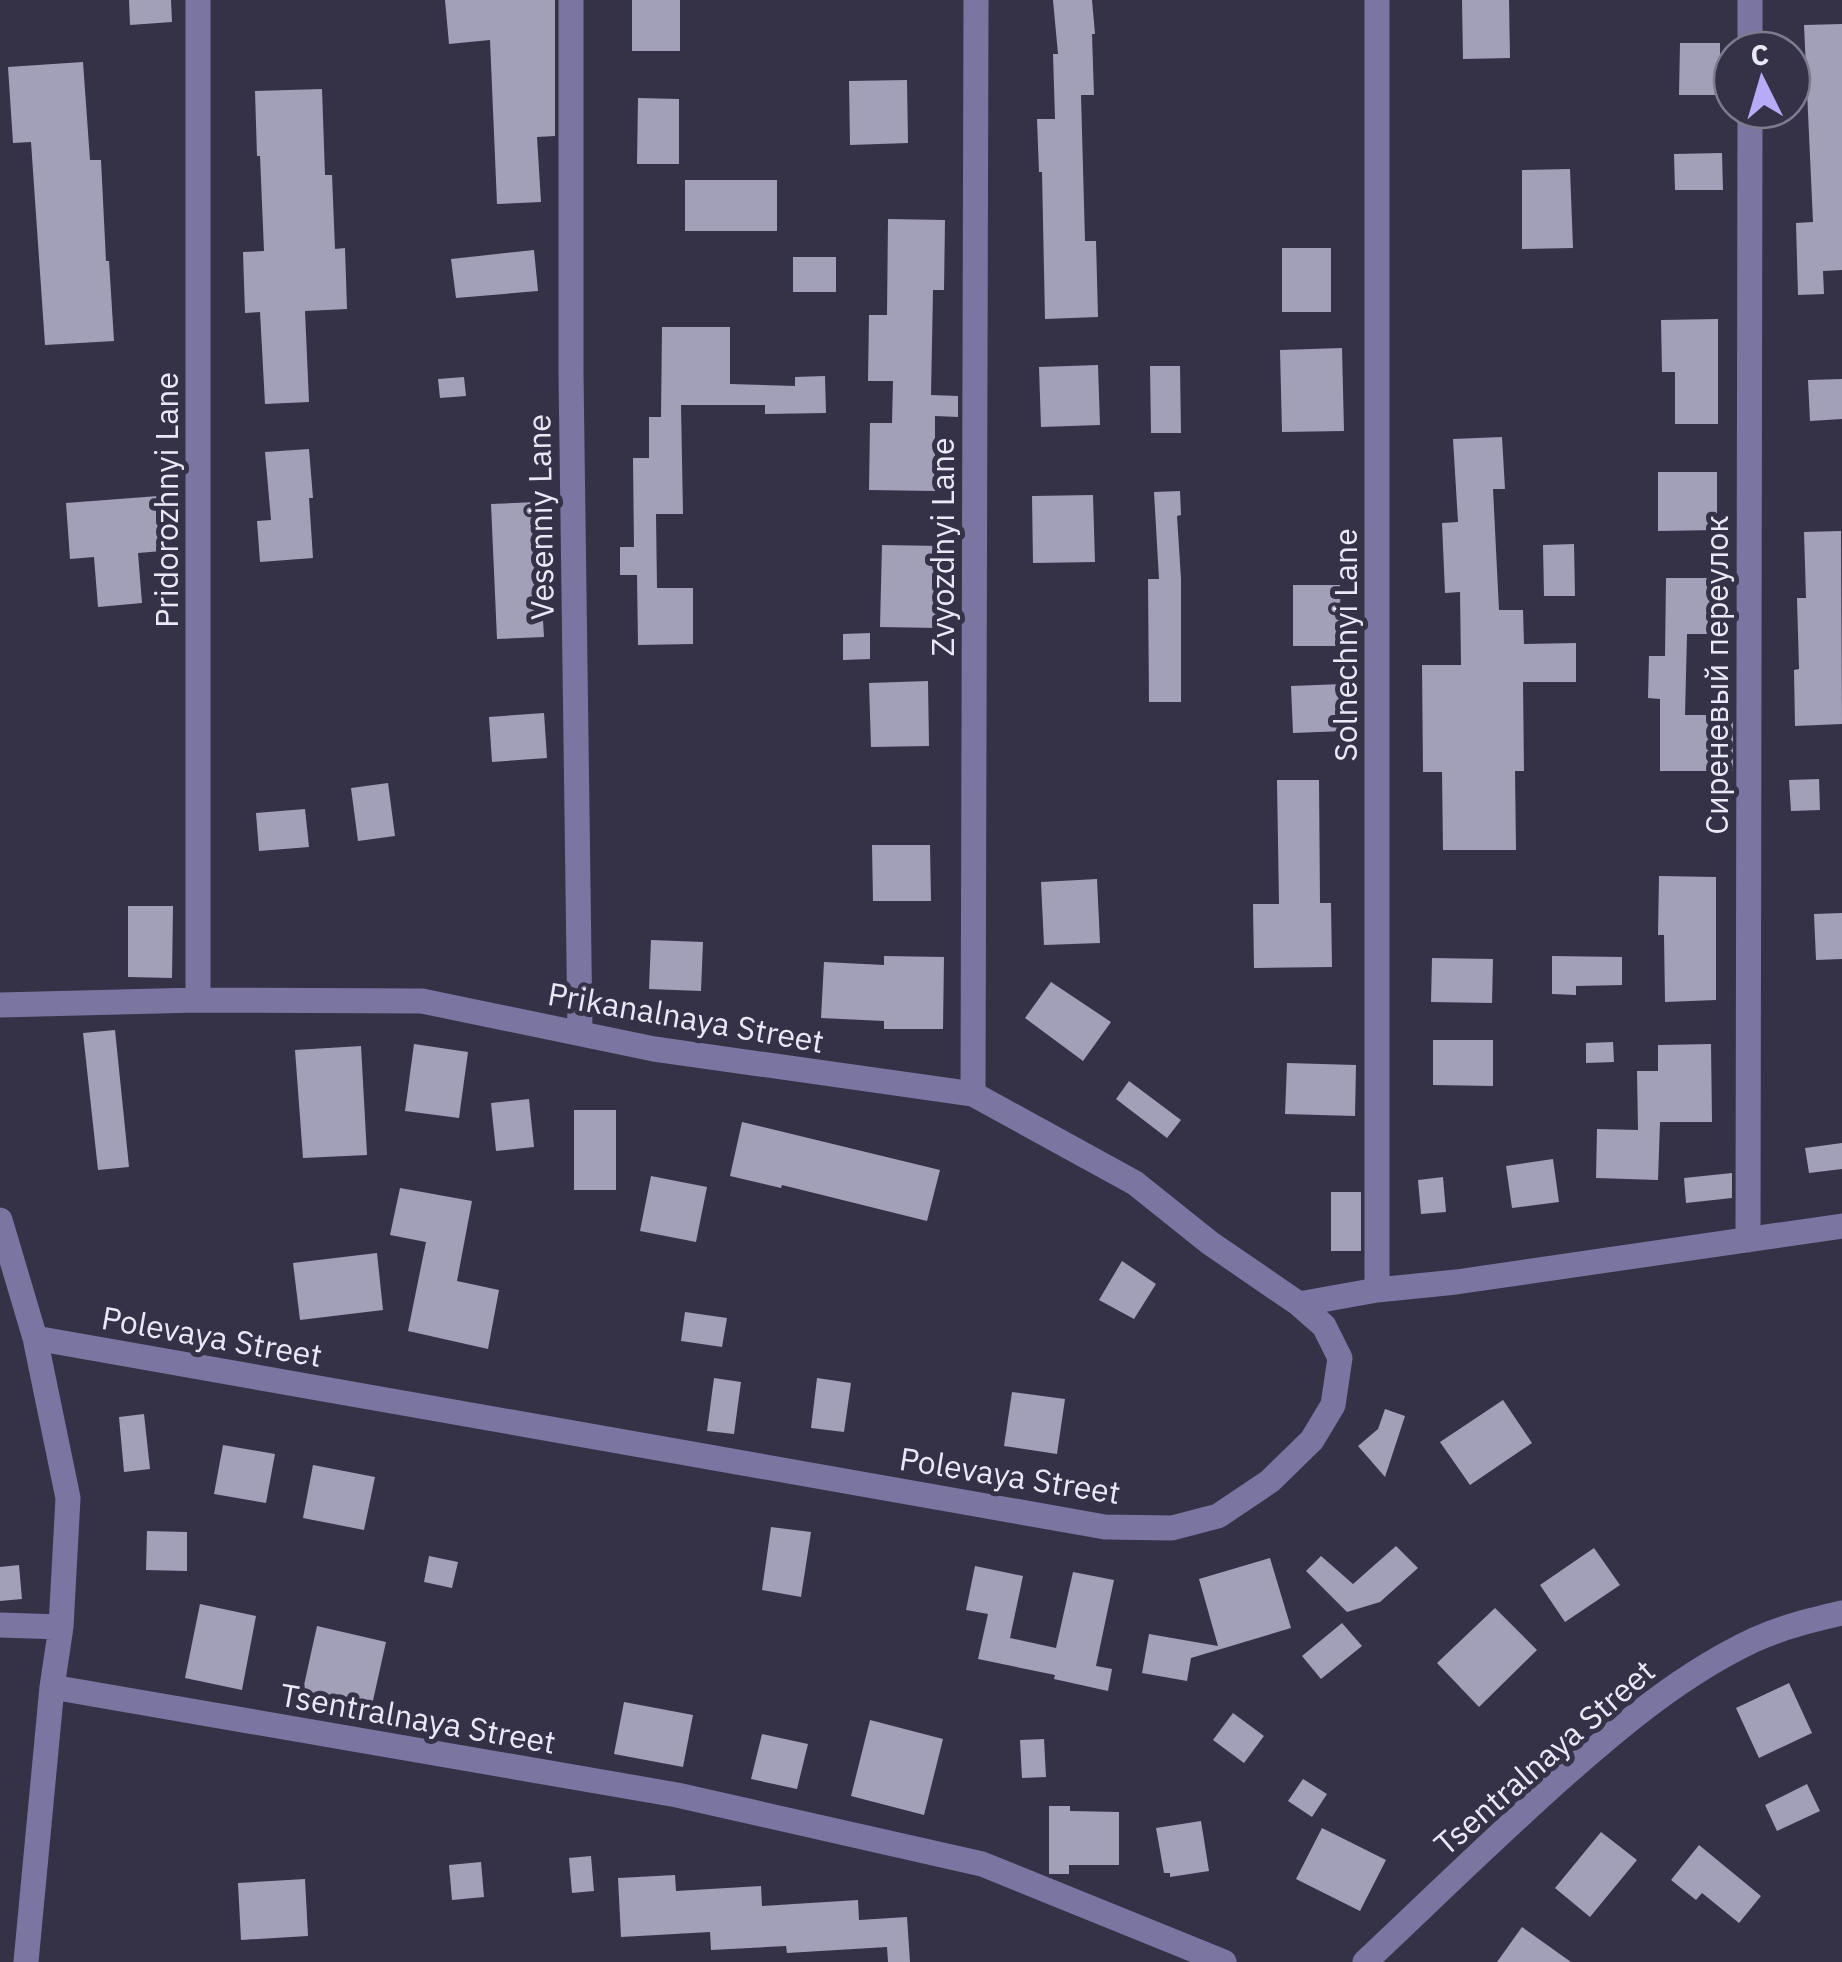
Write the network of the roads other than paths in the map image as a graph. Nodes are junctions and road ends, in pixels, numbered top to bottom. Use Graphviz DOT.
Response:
graph roads {
  1 [pos="198,0"];
  2 [pos="572,0"];
  3 [pos="976,0"];
  4 [pos="1377,0"];
  5 [pos="1750,0"];
  6 [pos="1750,30"];
  7 [pos="1750,130"];
  8 [pos="198,1000"];
  9 [pos="0,1005"];
  10 [pos="580,1034"];
  11 [pos="973,1094"];
  12 [pos="0,1220"];
  13 [pos="1842,1226"];
  14 [pos="1748,1240"];
  15 [pos="1377,1290"];
  16 [pos="1299,1304"];
  17 [pos="36,1338"];
  18 [pos="1842,1612"];
  19 [pos="0,1625"];
  20 [pos="61,1627"];
  21 [pos="52,1686"];
  22 [pos="26,1962"];
  23 [pos="1224,1962"];
  24 [pos="1365,1962"];
  1 -- 8 [label="street, Pridorozhnyi Lane"];
  2 -- 10 [label="street, Vesenniy Lane"];
  3 -- 11 [label="street, Zvyozdnyi Lane"];
  4 -- 15 [label="street, Solnechnyi Lane"];
  5 -- 6 [label="street"];
  7 -- 14 [label="street, Сиреневый переулок"];
  8 -- 9 [label="street, Prikanalnaya Street"];
  8 -- 10 [label="street, Prikanalnaya Street"];
  10 -- 11 [label="street, Prikanalnaya Street"];
  11 -- 16 [label="street, Prikanalnaya Street"];
  12 -- 17 [label="street"];
  13 -- 14 [label="street"];
  14 -- 15 [label="street"];
  15 -- 16 [label="street"];
  16 -- 17 [label="street, Polevaya Street"];
  17 -- 20 [label="street"];
  18 -- 24 [label="street, Tsentralnaya Street"];
  19 -- 20 [label="street"];
  20 -- 21 [label="street"];
  21 -- 22 [label="street"];
  21 -- 23 [label="street, Tsentralnaya Street"];
}
